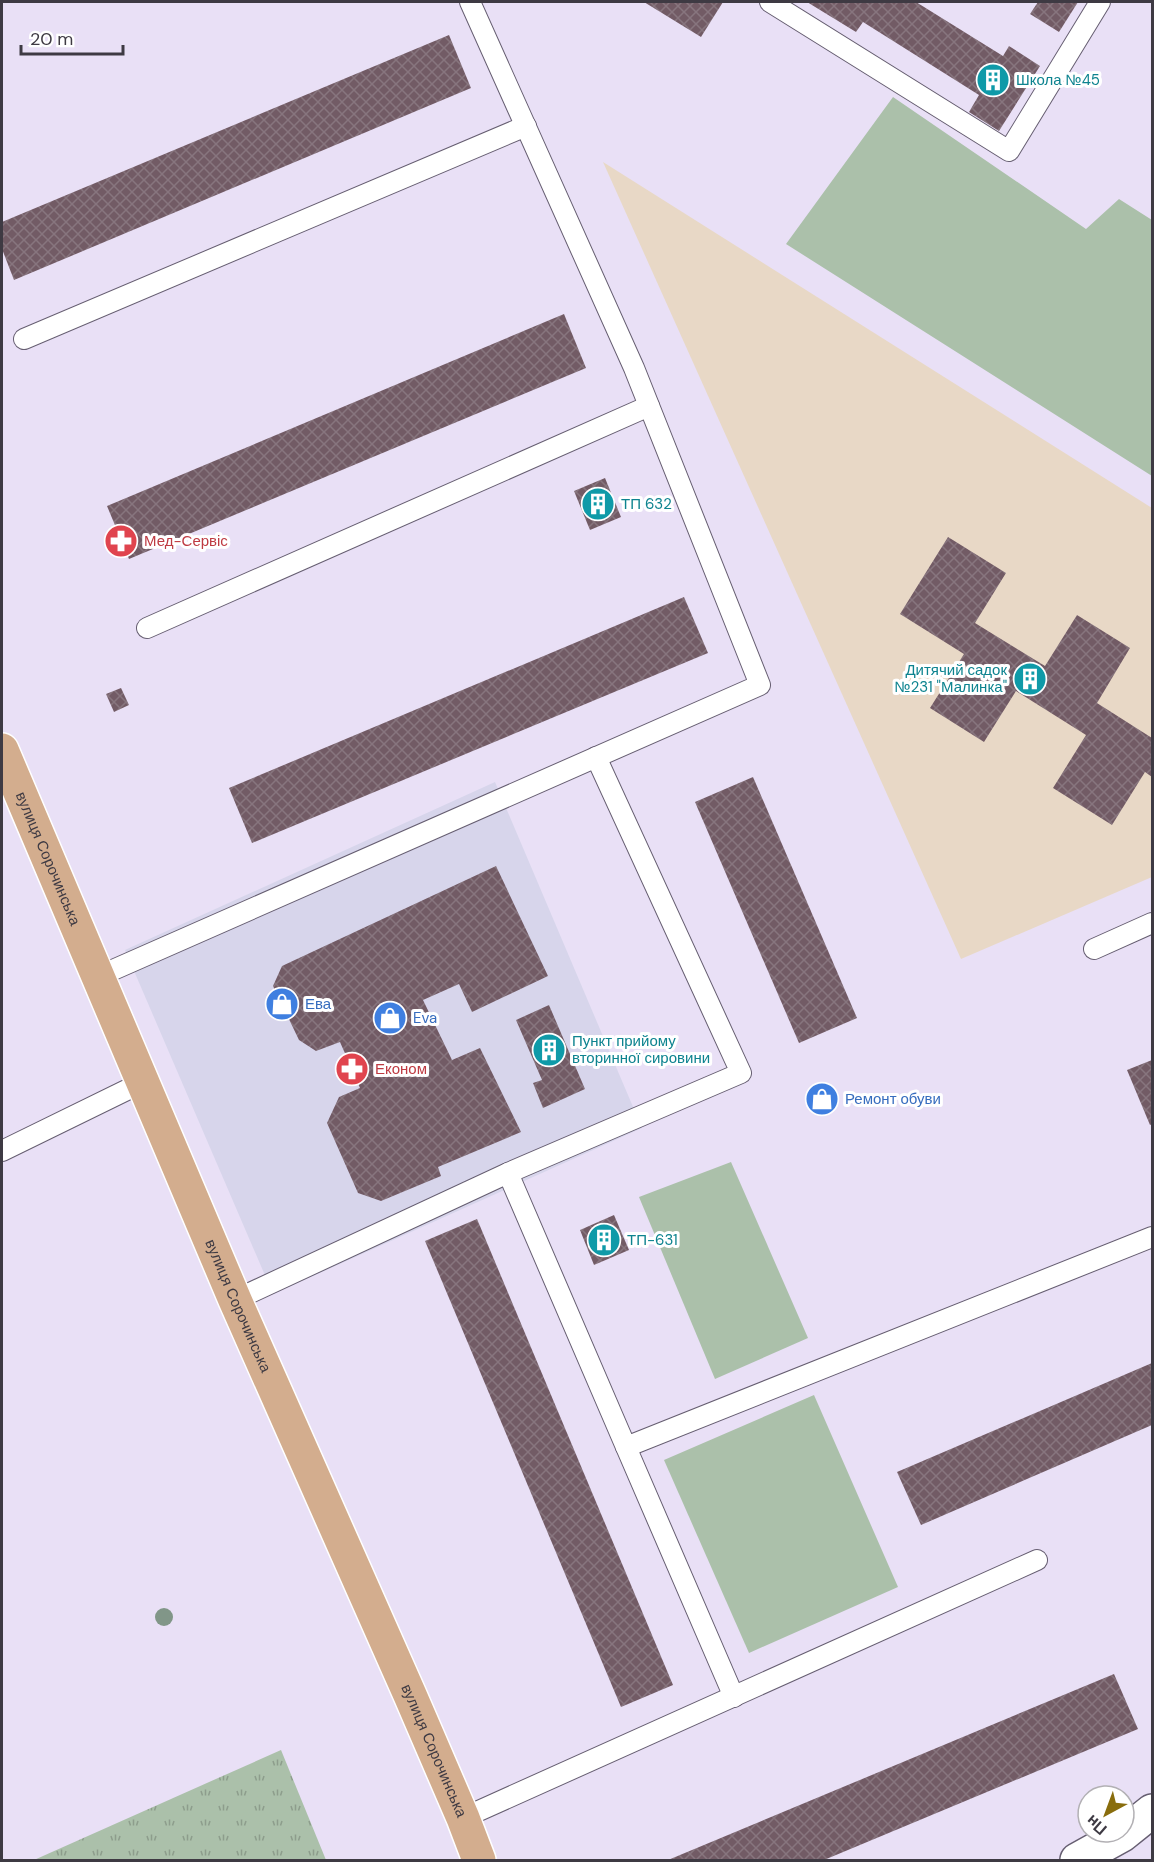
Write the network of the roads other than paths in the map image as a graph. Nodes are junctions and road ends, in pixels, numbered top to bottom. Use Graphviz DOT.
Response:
graph roads {
  1 [pos="470,2"];
  2 [pos="770,2"];
  3 [pos="1100,2"];
  4 [pos="526,126"];
  5 [pos="24,339"];
  6 [pos="649,406"];
  7 [pos="147,628"];
  8 [pos="2,750"];
  9 [pos="596,758"];
  10 [pos="1152,923"];
  11 [pos="1094,949"];
  12 [pos="97,977"];
  13 [pos="143,1082"];
  14 [pos="2,1151"];
  15 [pos="508,1173"];
  16 [pos="1152,1237"];
  17 [pos="235,1300"];
  18 [pos="626,1447"];
  19 [pos="1037,1560"];
  20 [pos="735,1696"];
  21 [pos="1152,1811"];
  22 [pos="463,1818"];
  23 [pos="479,1860"];
  24 [pos="1077,1860"];
  1 -- 4 [label="lane"];
  2 -- 3 [label="lane"];
  4 -- 5 [label="lane"];
  4 -- 6 [label="lane"];
  6 -- 7 [label="lane"];
  6 -- 9 [label="lane"];
  8 -- 12 [label="main road, вулиця Сорочинська"];
  9 -- 12 [label="lane"];
  9 -- 15 [label="lane"];
  10 -- 11 [label="lane"];
  12 -- 13 [label="main road, вулиця Сорочинська"];
  13 -- 14 [label="lane"];
  13 -- 17 [label="main road, вулиця Сорочинська"];
  15 -- 17 [label="lane"];
  15 -- 18 [label="lane"];
  16 -- 18 [label="lane"];
  17 -- 22 [label="main road, вулиця Сорочинська"];
  18 -- 20 [label="lane"];
  19 -- 20 [label="lane"];
  20 -- 22 [label="lane"];
  21 -- 24 [label="street"];
  22 -- 23 [label="main road, вулиця Сорочинська"];
}
